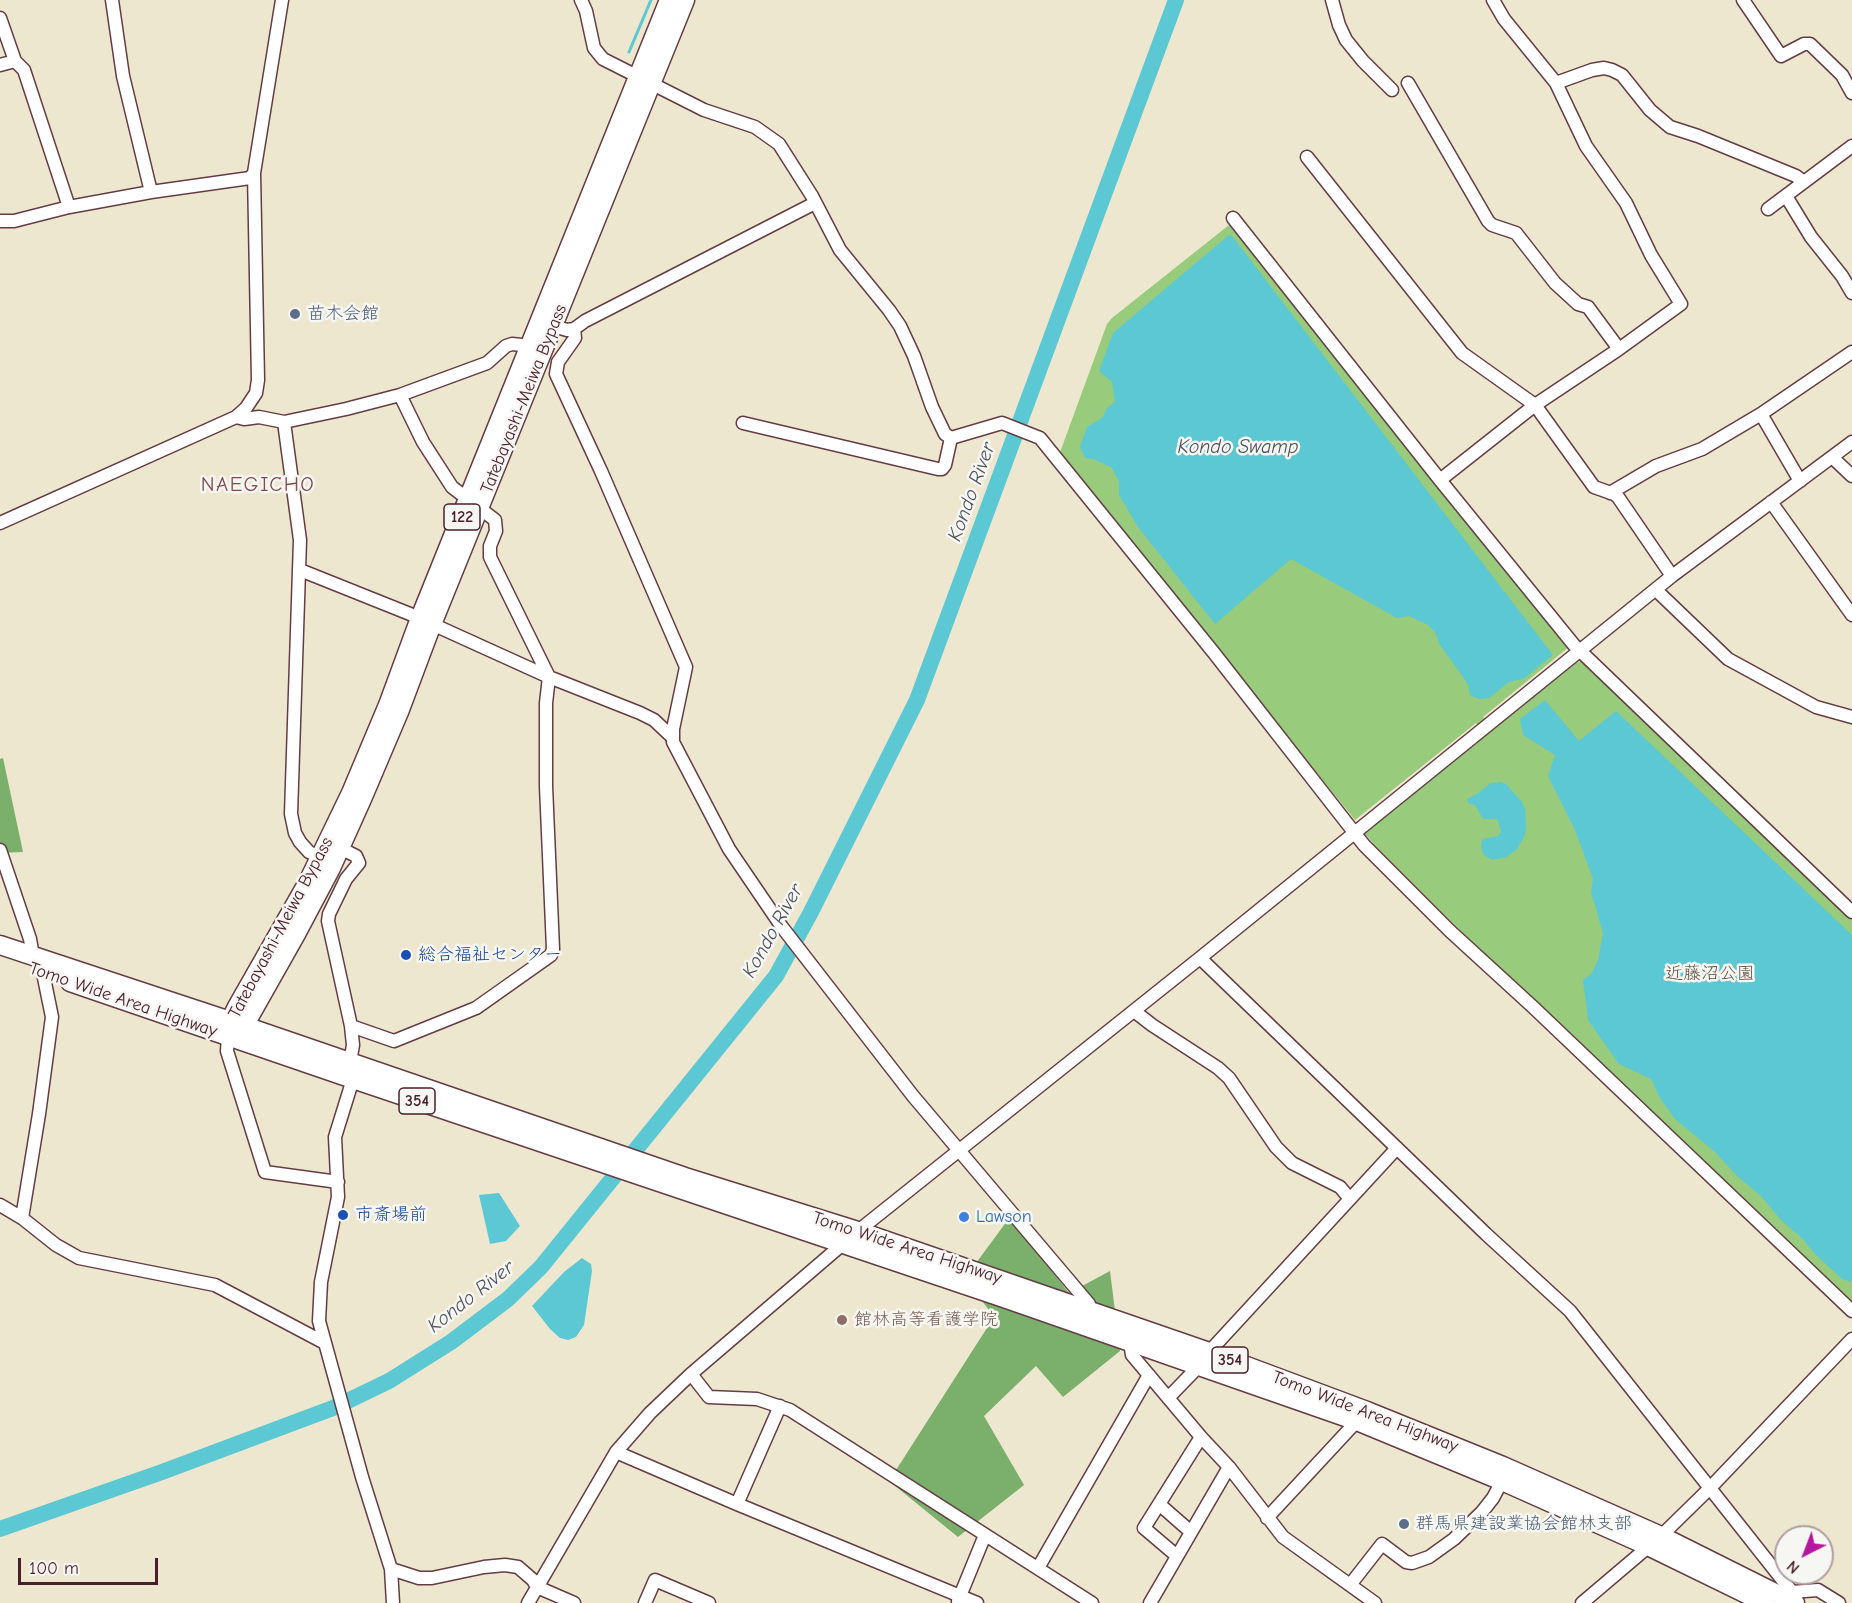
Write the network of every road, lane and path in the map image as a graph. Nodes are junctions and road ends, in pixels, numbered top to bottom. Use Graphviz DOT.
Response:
graph roads {
  1 [pos="112,0"];
  2 [pos="282,0"];
  3 [pos="581,0"];
  4 [pos="669,0"];
  5 [pos="685,0"];
  6 [pos="1332,0"];
  7 [pos="1493,0"];
  8 [pos="1743,0"];
  9 [pos="0,18"];
  10 [pos="15,61"];
  11 [pos="0,65"];
  12 [pos="645,80"];
  13 [pos="1408,83"];
  14 [pos="1556,83"];
  15 [pos="1392,90"];
  16 [pos="1852,93"];
  17 [pos="1852,146"];
  18 [pos="1307,157"];
  19 [pos="254,173"];
  20 [pos="1804,182"];
  21 [pos="151,192"];
  22 [pos="1786,196"];
  23 [pos="815,202"];
  24 [pos="69,207"];
  25 [pos="1768,209"];
  26 [pos="1233,218"];
  27 [pos="0,221"];
  28 [pos="1852,293"];
  29 [pos="553,326"];
  30 [pos="573,329"];
  31 [pos="531,346"];
  32 [pos="1619,349"];
  33 [pos="1852,352"];
  34 [pos="256,393"];
  35 [pos="400,395"];
  36 [pos="1535,405"];
  37 [pos="1761,414"];
  38 [pos="236,417"];
  39 [pos="259,417"];
  40 [pos="284,422"];
  41 [pos="743,423"];
  42 [pos="951,438"];
  43 [pos="1852,442"];
  44 [pos="1832,457"];
  45 [pos="1852,476"];
  46 [pos="1440,480"];
  47 [pos="1800,481"];
  48 [pos="1610,493"];
  49 [pos="1771,502"];
  50 [pos="475,504"];
  51 [pos="0,523"];
  52 [pos="300,570"];
  53 [pos="1672,576"];
  54 [pos="1656,590"];
  55 [pos="1852,614"];
  56 [pos="426,621"];
  57 [pos="1580,651"];
  58 [pos="549,677"];
  59 [pos="1852,717"];
  60 [pos="672,737"];
  61 [pos="1356,833"];
  62 [pos="340,848"];
  63 [pos="1,857"];
  64 [pos="321,858"];
  65 [pos="1852,912"];
  66 [pos="0,945"];
  67 [pos="33,956"];
  68 [pos="0,958"];
  69 [pos="1200,958"];
  70 [pos="43,973"];
  71 [pos="1134,1011"];
  72 [pos="351,1026"];
  73 [pos="234,1028"];
  74 [pos="351,1071"];
  75 [pos="1397,1148"];
  76 [pos="959,1149"];
  77 [pos="642,1169"];
  78 [pos="338,1182"];
  79 [pos="1350,1199"];
  80 [pos="0,1205"];
  81 [pos="22,1218"];
  82 [pos="858,1231"];
  83 [pos="843,1244"];
  84 [pos="1852,1311"];
  85 [pos="1090,1312"];
  86 [pos="1852,1339"];
  87 [pos="323,1342"];
  88 [pos="1130,1342"];
  89 [pos="1204,1359"];
  90 [pos="691,1374"];
  91 [pos="1149,1375"];
  92 [pos="1168,1398"];
  93 [pos="780,1406"];
  94 [pos="1357,1421"];
  95 [pos="1201,1437"];
  96 [pos="616,1452"];
  97 [pos="1229,1467"];
  98 [pos="1502,1481"];
  99 [pos="1710,1488"];
  100 [pos="737,1504"];
  101 [pos="1159,1504"];
  102 [pos="1268,1518"];
  103 [pos="1191,1532"];
  104 [pos="985,1535"];
  105 [pos="1654,1541"];
  106 [pos="1178,1556"];
  107 [pos="1038,1568"];
  108 [pos="391,1569"];
  109 [pos="1350,1585"];
  110 [pos="537,1587"];
  111 [pos="959,1599"];
  112 [pos="393,1603"];
  113 [pos="528,1603"];
  114 [pos="574,1603"];
  115 [pos="645,1603"];
  116 [pos="709,1603"];
  117 [pos="977,1603"];
  118 [pos="1092,1603"];
  119 [pos="1150,1603"];
  120 [pos="1375,1603"];
  121 [pos="1582,1603"];
  122 [pos="1764,1603"];
  123 [pos="1795,1603"];
  124 [pos="1839,1603"];
  1 -- 21 [label="street"];
  2 -- 19 [label="street"];
  3 -- 12 [label="street"];
  4 -- 12 [label="highway, Tatebayashi-Meiwa Bypass / 122"];
  5 -- 12 [label="highway, Tatebayashi-Meiwa Bypass / 122"];
  6 -- 15 [label="street"];
  7 -- 14 [label="street"];
  8 -- 16 [label="street"];
  9 -- 10 [label="street"];
  10 -- 11 [label="street"];
  10 -- 24 [label="street"];
  12 -- 23 [label="street"];
  12 -- 29 [label="highway, Tatebayashi-Meiwa Bypass / 122"];
  12 -- 31 [label="highway, Tatebayashi-Meiwa Bypass / 122"];
  13 -- 32 [label="street"];
  14 -- 20 [label="street"];
  14 -- 32 [label="street"];
  17 -- 20 [label="street"];
  18 -- 36 [label="street"];
  19 -- 21 [label="street"];
  19 -- 34 [label="street"];
  20 -- 22 [label="street"];
  21 -- 24 [label="street"];
  22 -- 25 [label="street"];
  22 -- 28 [label="street"];
  23 -- 30 [label="street"];
  23 -- 42 [label="street"];
  24 -- 27 [label="street"];
  26 -- 46 [label="street"];
  29 -- 30 [label="street"];
  29 -- 50 [label="highway, Tatebayashi-Meiwa Bypass / 122"];
  30 -- 60 [label="street"];
  31 -- 35 [label="street"];
  31 -- 50 [label="highway, Tatebayashi-Meiwa Bypass / 122"];
  32 -- 36 [label="street"];
  33 -- 37 [label="street"];
  34 -- 38 [label="street"];
  34 -- 39 [label="street"];
  35 -- 40 [label="street"];
  35 -- 50 [label="street"];
  36 -- 46 [label="street"];
  36 -- 48 [label="street"];
  37 -- 47 [label="street"];
  37 -- 48 [label="street"];
  38 -- 39 [label="street"];
  38 -- 51 [label="street"];
  39 -- 40 [label="street"];
  40 -- 52 [label="street"];
  41 -- 42 [label="street"];
  42 -- 61 [label="street"];
  43 -- 44 [label="street"];
  44 -- 45 [label="street"];
  44 -- 47 [label="street"];
  46 -- 57 [label="street"];
  47 -- 49 [label="street"];
  48 -- 53 [label="street"];
  49 -- 53 [label="street"];
  49 -- 55 [label="street"];
  50 -- 56 [label="highway, Tatebayashi-Meiwa Bypass / 122"];
  50 -- 58 [label="street"];
  52 -- 56 [label="street"];
  52 -- 64 [label="street"];
  53 -- 54 [label="street"];
  54 -- 57 [label="street"];
  54 -- 59 [label="street"];
  56 -- 58 [label="street"];
  56 -- 62 [label="highway, Tatebayashi-Meiwa Bypass / 122"];
  56 -- 64 [label="highway, Tatebayashi-Meiwa Bypass / 122"];
  57 -- 61 [label="street"];
  57 -- 65 [label="street"];
  58 -- 60 [label="street"];
  58 -- 72 [label="street"];
  60 -- 76 [label="street"];
  61 -- 69 [label="street"];
  61 -- 84 [label="street"];
  62 -- 72 [label="street"];
  62 -- 73 [label="highway, Tatebayashi-Meiwa Bypass / 122"];
  63 -- 67 [label="street"];
  64 -- 73 [label="highway, Tatebayashi-Meiwa Bypass / 122"];
  66 -- 67 [label="highway, Tomo Wide Area Highway / 354"];
  67 -- 73 [label="highway, Tomo Wide Area Highway / 354"];
  68 -- 70 [label="highway, Tomo Wide Area Highway / 354"];
  69 -- 71 [label="street"];
  69 -- 75 [label="street"];
  70 -- 73 [label="highway, Tomo Wide Area Highway / 354"];
  70 -- 81 [label="street"];
  71 -- 76 [label="street"];
  71 -- 79 [label="street"];
  72 -- 74 [label="street"];
  73 -- 74 [label="highway, Tomo Wide Area Highway / 354"];
  73 -- 78 [label="street"];
  74 -- 77 [label="highway, Tomo Wide Area Highway / 354"];
  74 -- 78 [label="street"];
  75 -- 79 [label="street"];
  75 -- 99 [label="street"];
  76 -- 82 [label="street"];
  76 -- 85 [label="street"];
  77 -- 82 [label="highway, Tomo Wide Area Highway / 354"];
  77 -- 83 [label="highway, Tomo Wide Area Highway / 354"];
  78 -- 87 [label="street"];
  79 -- 89 [label="street"];
  80 -- 81 [label="street"];
  81 -- 87 [label="street"];
  82 -- 83 [label="street"];
  82 -- 85 [label="highway, Tomo Wide Area Highway / 354"];
  83 -- 88 [label="highway, Tomo Wide Area Highway / 354"];
  83 -- 90 [label="street"];
  85 -- 89 [label="highway, Tomo Wide Area Highway / 354"];
  86 -- 99 [label="street"];
  87 -- 108 [label="street"];
  88 -- 89 [label="highway, Tomo Wide Area Highway / 354"];
  88 -- 91 [label="street"];
  89 -- 92 [label="street"];
  89 -- 94 [label="highway, Tomo Wide Area Highway / 354"];
  89 -- 105 [label="highway, Tomo Wide Area Highway / 354"];
  90 -- 93 [label="street"];
  90 -- 96 [label="street"];
  91 -- 92 [label="street"];
  91 -- 107 [label="street"];
  92 -- 95 [label="street"];
  93 -- 100 [label="street"];
  93 -- 104 [label="street"];
  94 -- 98 [label="highway, Tomo Wide Area Highway / 354"];
  94 -- 102 [label="street"];
  95 -- 97 [label="street"];
  95 -- 101 [label="street"];
  96 -- 100 [label="street"];
  96 -- 110 [label="street"];
  97 -- 102 [label="street"];
  97 -- 103 [label="street"];
  98 -- 105 [label="highway, Tomo Wide Area Highway / 354"];
  98 -- 109 [label="street"];
  99 -- 105 [label="street"];
  99 -- 124 [label="street"];
  100 -- 111 [label="street"];
  101 -- 103 [label="street"];
  101 -- 106 [label="street"];
  102 -- 109 [label="street"];
  103 -- 106 [label="street"];
  104 -- 107 [label="street"];
  104 -- 111 [label="street"];
  105 -- 121 [label="street"];
  105 -- 122 [label="highway, Tomo Wide Area Highway / 354"];
  105 -- 123 [label="highway, Tomo Wide Area Highway / 354"];
  106 -- 119 [label="street"];
  107 -- 118 [label="street"];
  108 -- 110 [label="street"];
  108 -- 112 [label="street"];
  109 -- 120 [label="street"];
  110 -- 113 [label="street"];
  110 -- 114 [label="street"];
  111 -- 117 [label="street"];
  115 -- 116 [label="street"];
}
